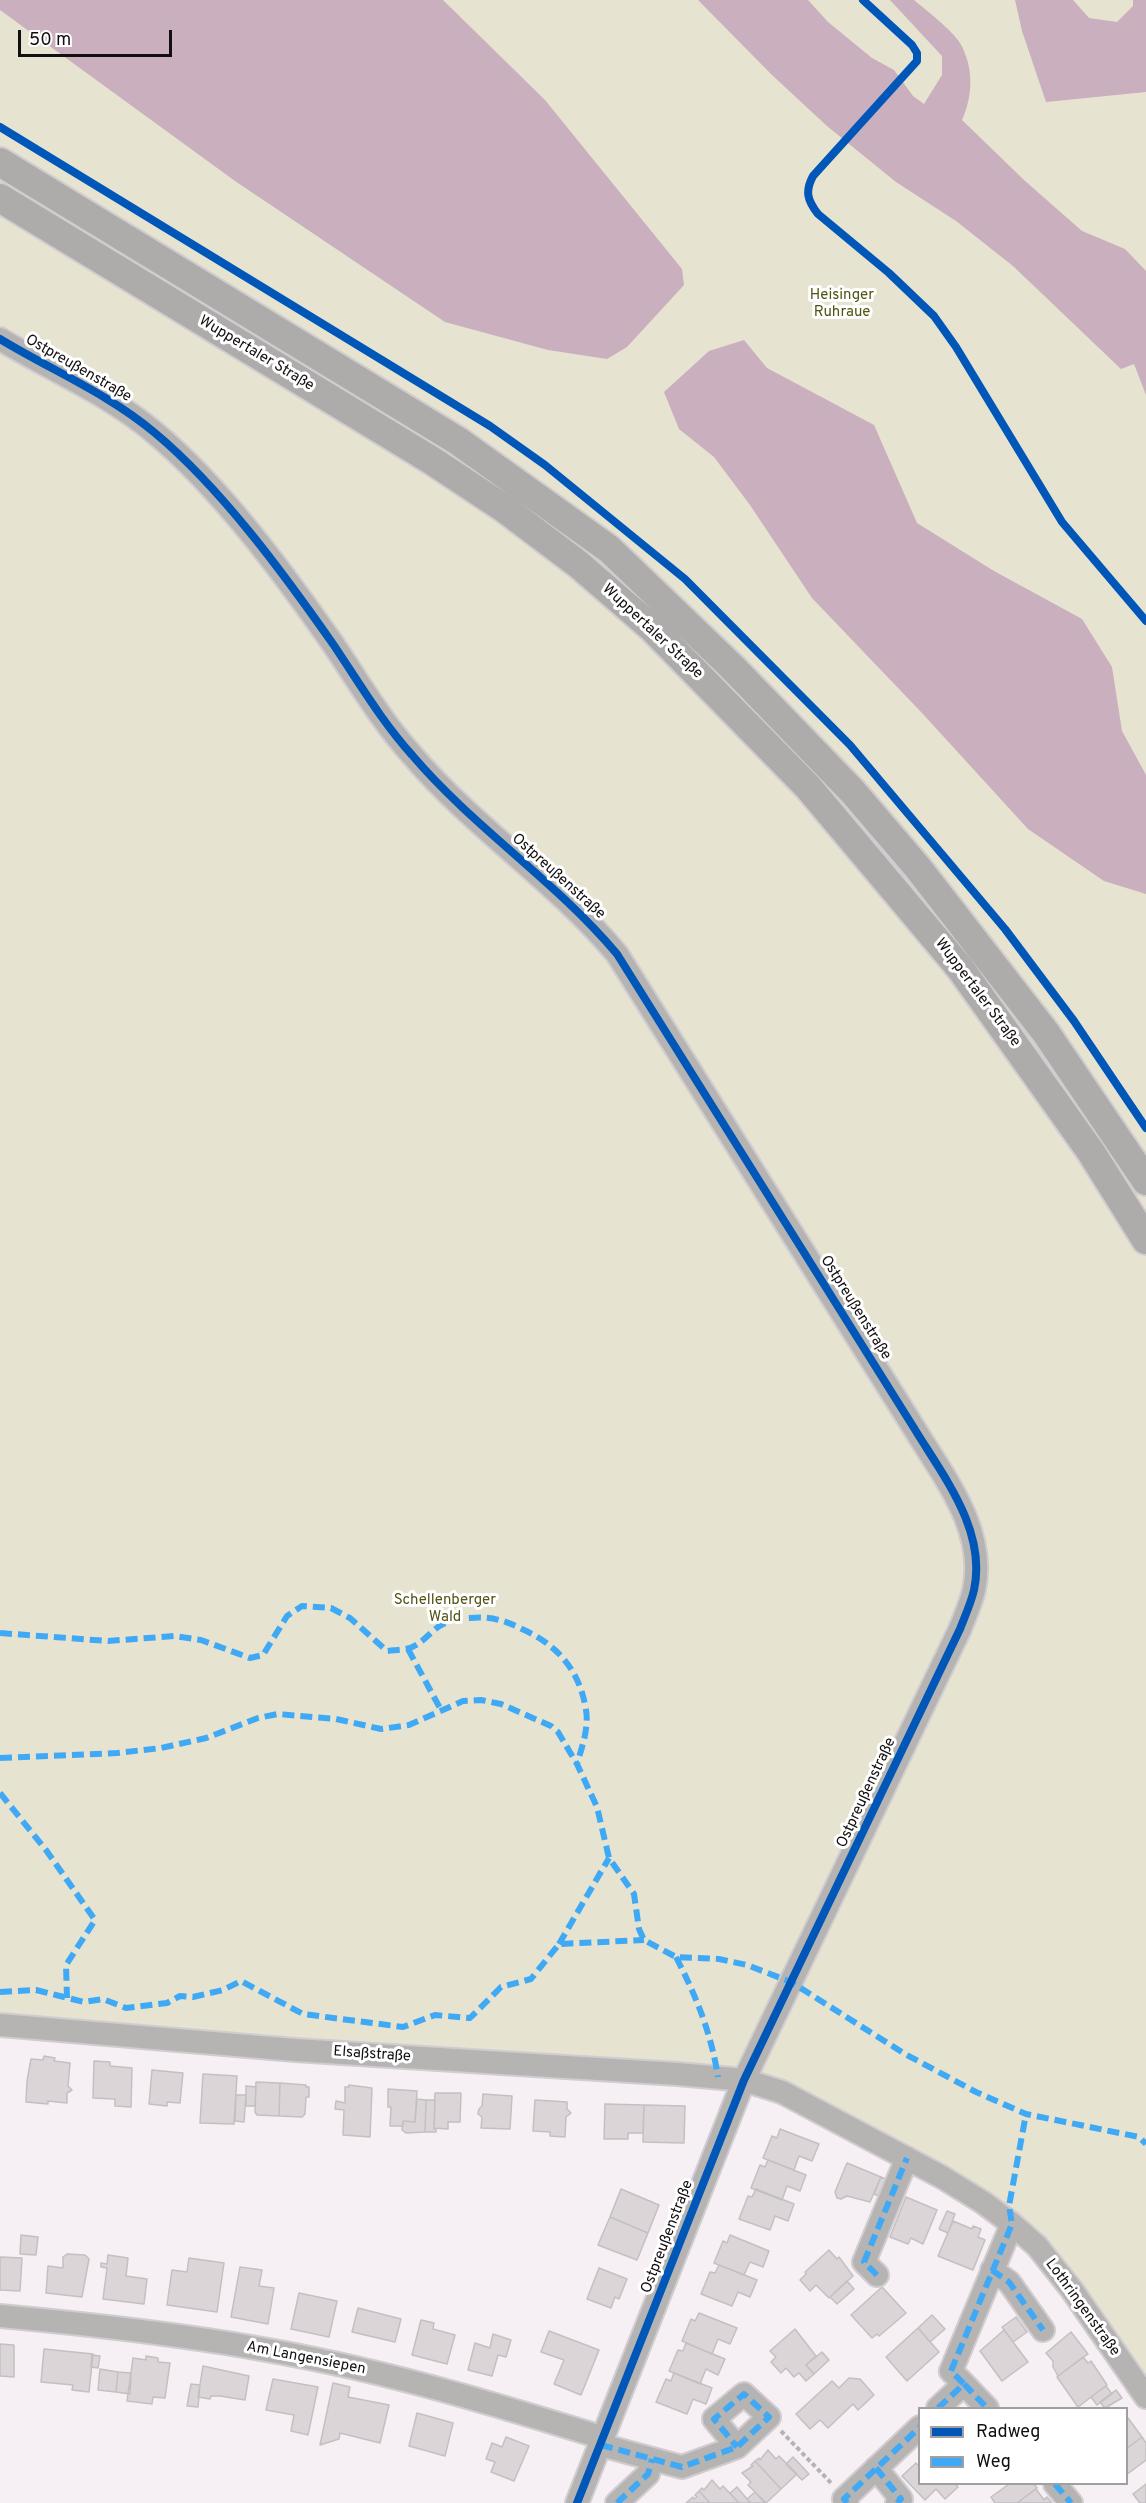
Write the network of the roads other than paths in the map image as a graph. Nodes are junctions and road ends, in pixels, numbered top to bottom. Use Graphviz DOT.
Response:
graph roads {
  1 [pos="0,162"];
  2 [pos="0,198"];
  3 [pos="0,339"];
  4 [pos="1146,1181"];
  5 [pos="1146,1240"];
  6 [pos="0,2025"];
  7 [pos="744,2080"];
  8 [pos="907,2158"];
  9 [pos="1012,2224"];
  10 [pos="992,2270"];
  11 [pos="877,2276"];
  12 [pos="0,2316"];
  13 [pos="1043,2330"];
  14 [pos="964,2384"];
  15 [pos="1146,2397"];
  16 [pos="940,2407"];
  17 [pos="985,2407"];
  18 [pos="918,2429"];
  19 [pos="602,2442"];
  20 [pos="737,2447"];
  21 [pos="652,2459"];
  22 [pos="876,2468"];
  23 [pos="1056,2485"];
  24 [pos="577,2503"];
  25 [pos="617,2503"];
  26 [pos="847,2503"];
  27 [pos="897,2503"];
  28 [pos="1071,2503"];
  1 -- 4 [label="main road, Wuppertaler Straße"];
  2 -- 5 [label="main road, Wuppertaler Straße"];
  3 -- 7 [label="street, Ostpreußenstraße"];
  6 -- 7 [label="street, Elsaßstraße"];
  7 -- 8 [label="street, Lothringenstraße"];
  7 -- 19 [label="street, Ostpreußenstraße"];
  8 -- 9 [label="street, Lothringenstraße"];
  8 -- 11 [label="street"];
  9 -- 10 [label="street"];
  9 -- 15 [label="street, Lothringenstraße"];
  10 -- 13 [label="street"];
  10 -- 14 [label="street"];
  12 -- 19 [label="street, Am Langensiepen"];
  14 -- 16 [label="street"];
  14 -- 17 [label="street"];
  18 -- 22 [label="street"];
  19 -- 21 [label="street"];
  19 -- 24 [label="street, Ostpreußenstraße"];
  20 -- 21 [label="street"];
  21 -- 25 [label="street"];
  22 -- 26 [label="street"];
  22 -- 27 [label="street"];
  23 -- 28 [label="street"];
}
